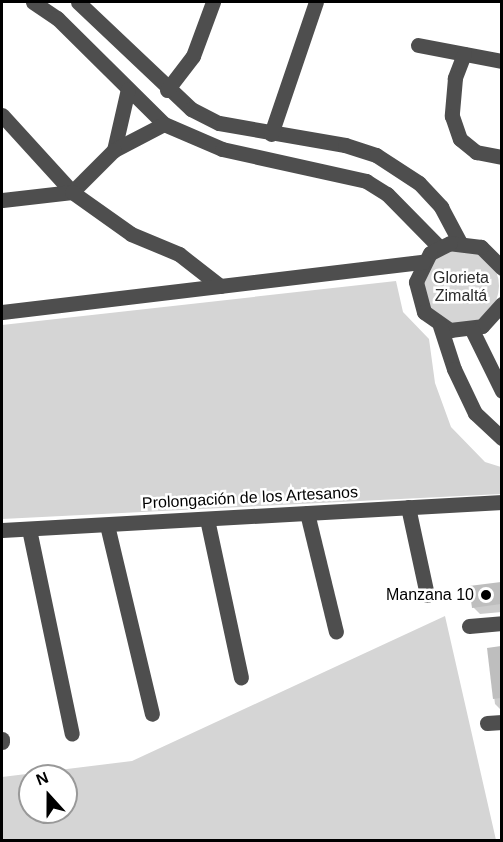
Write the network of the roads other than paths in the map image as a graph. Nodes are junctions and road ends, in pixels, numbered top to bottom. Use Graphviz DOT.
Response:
graph roads {
  1 [pos="33,2"];
  2 [pos="78,2"];
  3 [pos="213,2"];
  4 [pos="316,2"];
  5 [pos="418,45"];
  6 [pos="464,54"];
  7 [pos="501,61"];
  8 [pos="128,88"];
  9 [pos="167,90"];
  10 [pos="2,115"];
  11 [pos="164,124"];
  12 [pos="271,134"];
  13 [pos="114,150"];
  14 [pos="501,157"];
  15 [pos="72,192"];
  16 [pos="2,200"];
  17 [pos="460,242"];
  18 [pos="439,247"];
  19 [pos="423,262"];
  20 [pos="500,263"];
  21 [pos="220,286"];
  22 [pos="501,304"];
  23 [pos="2,312"];
  24 [pos="440,326"];
  25 [pos="472,330"];
  26 [pos="501,391"];
  27 [pos="501,438"];
  28 [pos="501,502"];
  29 [pos="408,507"];
  30 [pos="307,513"];
  31 [pos="207,519"];
  32 [pos="107,525"];
  33 [pos="28,529"];
  34 [pos="2,530"];
  35 [pos="427,595"];
  36 [pos="501,622"];
  37 [pos="469,626"];
  38 [pos="336,632"];
  39 [pos="241,677"];
  40 [pos="152,714"];
  41 [pos="72,734"];
  1 -- 8 [label="street"];
  2 -- 9 [label="street"];
  3 -- 9 [label="street"];
  4 -- 12 [label="street"];
  5 -- 6 [label="street"];
  6 -- 7 [label="street"];
  6 -- 14 [label="street"];
  8 -- 11 [label="street"];
  8 -- 13 [label="street"];
  9 -- 12 [label="street"];
  10 -- 15 [label="street"];
  11 -- 13 [label="street"];
  11 -- 18 [label="street"];
  12 -- 17 [label="street"];
  13 -- 15 [label="street"];
  15 -- 16 [label="street"];
  15 -- 21 [label="street"];
  17 -- 18 [label="street"];
  17 -- 20 [label="street"];
  18 -- 19 [label="street"];
  19 -- 21 [label="street"];
  19 -- 24 [label="street"];
  21 -- 23 [label="street"];
  22 -- 25 [label="street"];
  24 -- 25 [label="street"];
  24 -- 27 [label="street"];
  25 -- 26 [label="street"];
  28 -- 29 [label="street, Prolongación de los Artesanos"];
  29 -- 30 [label="street, Prolongación de los Artesanos"];
  29 -- 35 [label="street"];
  30 -- 31 [label="street, Prolongación de los Artesanos"];
  30 -- 38 [label="street"];
  31 -- 32 [label="street, Prolongación de los Artesanos"];
  31 -- 39 [label="street"];
  32 -- 33 [label="street, Prolongación de los Artesanos"];
  32 -- 40 [label="street"];
  33 -- 34 [label="street, Prolongación de los Artesanos"];
  33 -- 41 [label="street"];
  36 -- 37 [label="street"];
}
